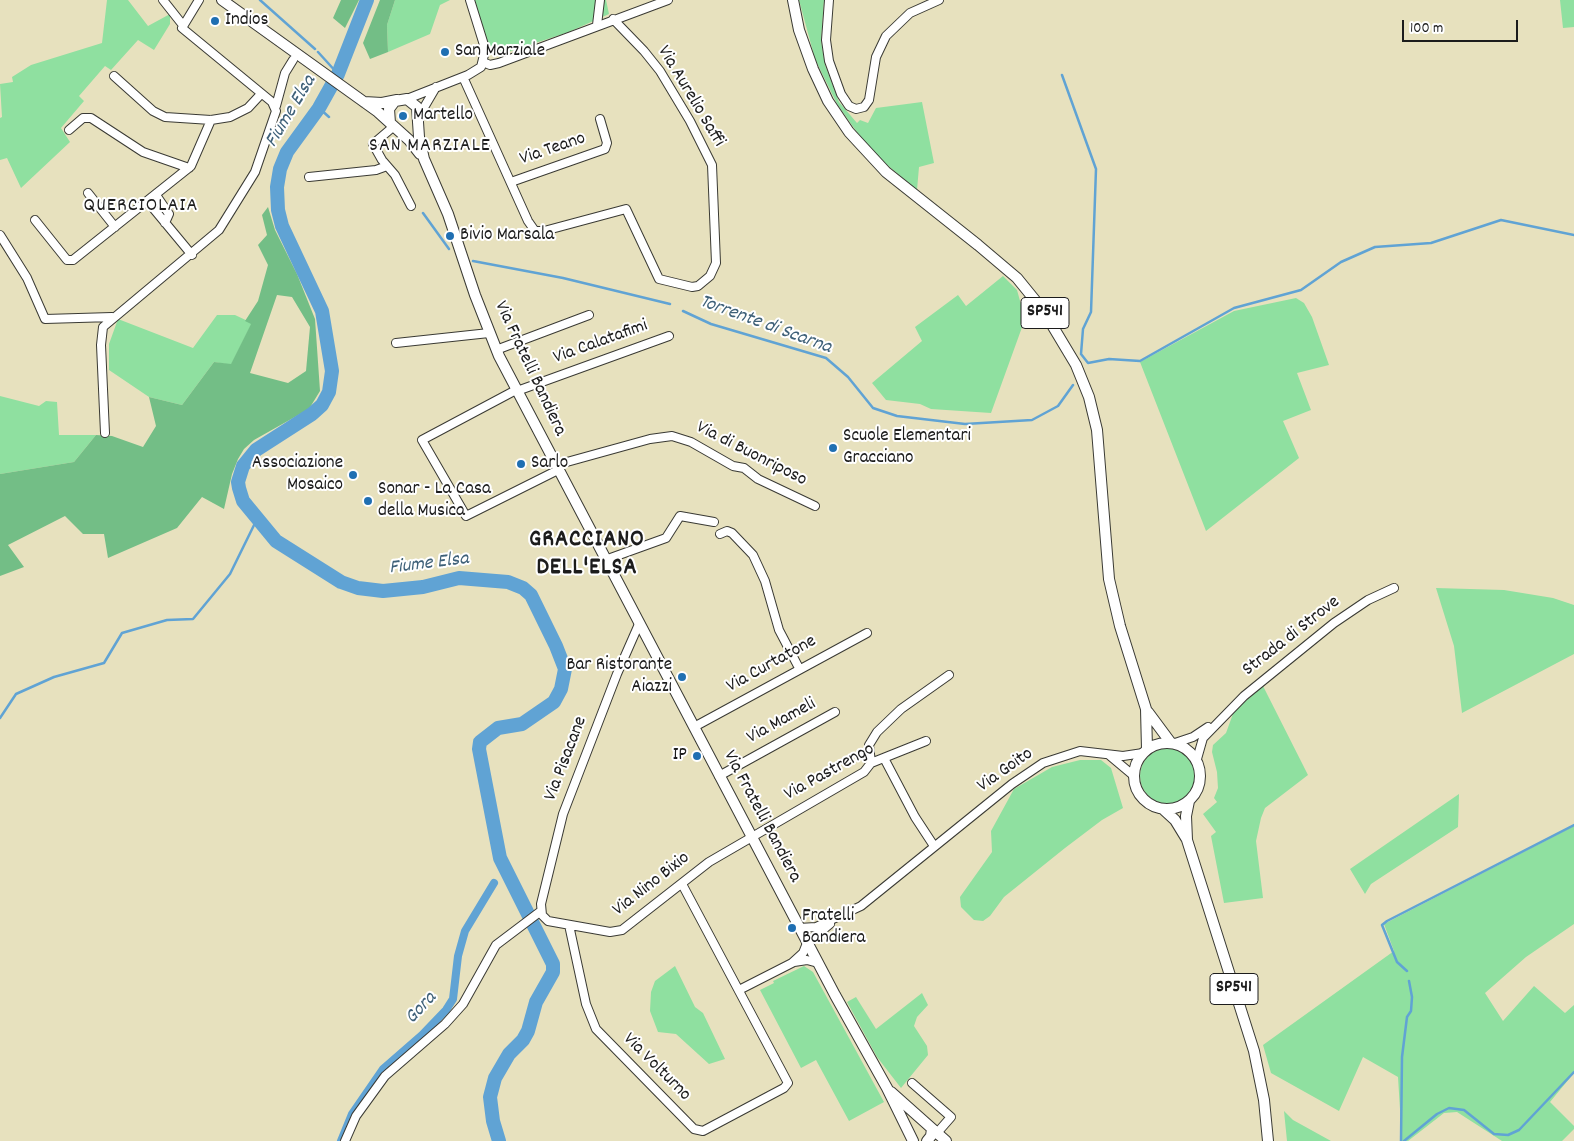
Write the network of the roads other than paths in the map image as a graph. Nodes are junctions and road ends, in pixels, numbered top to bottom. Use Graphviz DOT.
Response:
graph roads {
  1 [pos="163,0"];
  2 [pos="199,0"];
  3 [pos="222,0"];
  4 [pos="470,0"];
  5 [pos="600,0"];
  6 [pos="668,0"];
  7 [pos="793,0"];
  8 [pos="829,0"];
  9 [pos="939,0"];
  10 [pos="232,1"];
  11 [pos="613,19"];
  12 [pos="182,24"];
  13 [pos="256,25"];
  14 [pos="597,25"];
  15 [pos="293,60"];
  16 [pos="483,62"];
  17 [pos="114,76"];
  18 [pos="463,77"];
  19 [pos="436,87"];
  20 [pos="261,94"];
  21 [pos="403,99"];
  22 [pos="363,102"];
  23 [pos="276,106"];
  24 [pos="418,119"];
  25 [pos="600,119"];
  26 [pos="211,120"];
  27 [pos="393,126"];
  28 [pos="69,130"];
  29 [pos="424,159"];
  30 [pos="387,166"];
  31 [pos="189,168"];
  32 [pos="309,177"];
  33 [pos="511,182"];
  34 [pos="88,193"];
  35 [pos="156,195"];
  36 [pos="148,202"];
  37 [pos="410,206"];
  38 [pos="35,220"];
  39 [pos="166,223"];
  40 [pos="115,227"];
  41 [pos="537,232"];
  42 [pos="0,235"];
  43 [pos="192,255"];
  44 [pos="589,315"];
  45 [pos="112,317"];
  46 [pos="489,333"];
  47 [pos="669,336"];
  48 [pos="396,343"];
  49 [pos="496,350"];
  50 [pos="516,390"];
  51 [pos="105,432"];
  52 [pos="557,467"];
  53 [pos="815,506"];
  54 [pos="714,522"];
  55 [pos="720,534"];
  56 [pos="605,560"];
  57 [pos="1394,588"];
  58 [pos="639,624"];
  59 [pos="866,633"];
  60 [pos="799,668"];
  61 [pos="949,675"];
  62 [pos="1146,709"];
  63 [pos="835,712"];
  64 [pos="1216,722"];
  65 [pos="694,727"];
  66 [pos="926,741"];
  67 [pos="1173,743"];
  68 [pos="1145,751"];
  69 [pos="1108,754"];
  70 [pos="884,760"];
  71 [pos="1197,760"];
  72 [pos="871,764"];
  73 [pos="719,776"];
  74 [pos="1134,776"];
  75 [pos="1189,801"];
  76 [pos="1164,809"];
  77 [pos="751,836"];
  78 [pos="1187,840"];
  79 [pos="934,846"];
  80 [pos="682,884"];
  81 [pos="541,910"];
  82 [pos="835,919"];
  83 [pos="569,925"];
  84 [pos="799,928"];
  85 [pos="807,943"];
  86 [pos="792,963"];
  87 [pos="818,963"];
  88 [pos="740,990"];
  89 [pos="912,1082"];
  90 [pos="887,1088"];
  91 [pos="914,1113"];
  92 [pos="902,1124"];
  93 [pos="935,1131"];
  94 [pos="345,1141"];
  95 [pos="912,1141"];
  96 [pos="926,1141"];
  97 [pos="946,1141"];
  98 [pos="1268,1141"];
  1 -- 12 [label="street"];
  2 -- 12 [label="street"];
  3 -- 13 [label="main road"];
  4 -- 16 [label="street"];
  5 -- 14 [label="street"];
  6 -- 11 [label="street"];
  7 -- 62 [label="main road, SP541"];
  8 -- 9 [label="street"];
  10 -- 13 [label="main road"];
  11 -- 14 [label="street"];
  11 -- 41 [label="street, Via Aurelio Saffi"];
  12 -- 20 [label="street"];
  13 -- 22 [label="main road, Via Fratelli Bandiera"];
  14 -- 16 [label="street"];
  15 -- 23 [label="street"];
  16 -- 18 [label="street"];
  17 -- 26 [label="street"];
  18 -- 19 [label="street"];
  18 -- 33 [label="street, Via Teano"];
  19 -- 21 [label="street"];
  19 -- 24 [label="street"];
  20 -- 23 [label="street"];
  20 -- 26 [label="street"];
  21 -- 22 [label="main road"];
  21 -- 24 [label="main road, Via Fratelli Bandiera"];
  21 -- 27 [label="main road"];
  22 -- 27 [label="main road, Via Fratelli Bandiera"];
  23 -- 43 [label="street"];
  24 -- 27 [label="main road"];
  24 -- 29 [label="main road, Via Fratelli Bandiera"];
  25 -- 33 [label="street, Via Teano"];
  26 -- 31 [label="street"];
  27 -- 29 [label="main road, Via Fratelli Bandiera"];
  27 -- 30 [label="street"];
  28 -- 31 [label="street"];
  29 -- 46 [label="main road, Via Fratelli Bandiera"];
  30 -- 32 [label="street"];
  30 -- 37 [label="street"];
  31 -- 35 [label="street"];
  33 -- 41 [label="street, Via Teano"];
  34 -- 40 [label="street"];
  35 -- 36 [label="street"];
  35 -- 39 [label="street"];
  36 -- 39 [label="street"];
  36 -- 40 [label="street"];
  38 -- 40 [label="street"];
  39 -- 43 [label="street"];
  42 -- 45 [label="street"];
  43 -- 45 [label="street"];
  44 -- 49 [label="street"];
  45 -- 51 [label="street"];
  46 -- 48 [label="street"];
  46 -- 49 [label="main road, Via Fratelli Bandiera"];
  47 -- 50 [label="street, Via Calatafimi"];
  49 -- 50 [label="main road, Via Fratelli Bandiera"];
  50 -- 52 [label="main road, Via Fratelli Bandiera"];
  50 -- 52 [label="street, Via Calatafimi"];
  52 -- 53 [label="street, Via di Buonriposo"];
  52 -- 56 [label="main road, Via Fratelli Bandiera"];
  54 -- 56 [label="street"];
  55 -- 60 [label="street"];
  56 -- 58 [label="main road, Via Fratelli Bandiera"];
  57 -- 64 [label="street, Strada di Strove"];
  58 -- 65 [label="main road, Via Fratelli Bandiera"];
  58 -- 81 [label="street, Via Pisacane"];
  59 -- 60 [label="street, Via Curtatone"];
  60 -- 65 [label="street, Via Curtatone"];
  61 -- 72 [label="street"];
  62 -- 67 [label="main road, SP541"];
  62 -- 68 [label="main road, SP541"];
  63 -- 73 [label="street, Via Mameli"];
  64 -- 67 [label="street, Strada di Strove"];
  64 -- 71 [label="street, Strada di Strove"];
  65 -- 73 [label="main road, Via Fratelli Bandiera"];
  66 -- 70 [label="street, Via Pastrengo"];
  67 -- 68 [label="main road"];
  67 -- 71 [label="main road, SP541"];
  68 -- 69 [label="street, Via Goito"];
  68 -- 74 [label="main road, SP541"];
  69 -- 74 [label="street"];
  69 -- 79 [label="street, Via Goito"];
  70 -- 72 [label="street, Via Pastrengo"];
  70 -- 79 [label="street"];
  71 -- 75 [label="main road, SP541"];
  72 -- 77 [label="street, Via Pastrengo"];
  73 -- 77 [label="main road, Via Fratelli Bandiera"];
  74 -- 76 [label="main road, SP541"];
  75 -- 76 [label="main road"];
  75 -- 78 [label="main road, SP541"];
  76 -- 78 [label="main road, SP541"];
  77 -- 80 [label="street, Via Nino Bixio"];
  77 -- 84 [label="main road, Via Fratelli Bandiera"];
  78 -- 98 [label="main road, SP541"];
  79 -- 82 [label="street, Via Goito"];
  80 -- 83 [label="street, Via Nino Bixio"];
  80 -- 88 [label="street"];
  81 -- 83 [label="street, Via Nino Bixio"];
  81 -- 94 [label="street"];
  82 -- 84 [label="street, Via Goito"];
  82 -- 85 [label="street, Via Goito"];
  83 -- 88 [label="street, Via Volturno"];
  84 -- 85 [label="main road, Via Fratelli Bandiera"];
  85 -- 86 [label="street, Via Goito"];
  85 -- 87 [label="main road, Via Fratelli Bandiera"];
  86 -- 87 [label="street"];
  86 -- 88 [label="street"];
  87 -- 90 [label="main road, Via Fratelli Bandiera"];
  89 -- 93 [label="street"];
  90 -- 91 [label="main road, Via Fratelli Bandiera"];
  90 -- 92 [label="main road, Via Fratelli Bandiera"];
  91 -- 92 [label="main road"];
  91 -- 93 [label="main road, Via Fratelli Bandiera"];
  92 -- 95 [label="main road, Via Fratelli Bandiera"];
  93 -- 96 [label="main road"];
  93 -- 97 [label="main road, Via Fratelli Bandiera"];
}
